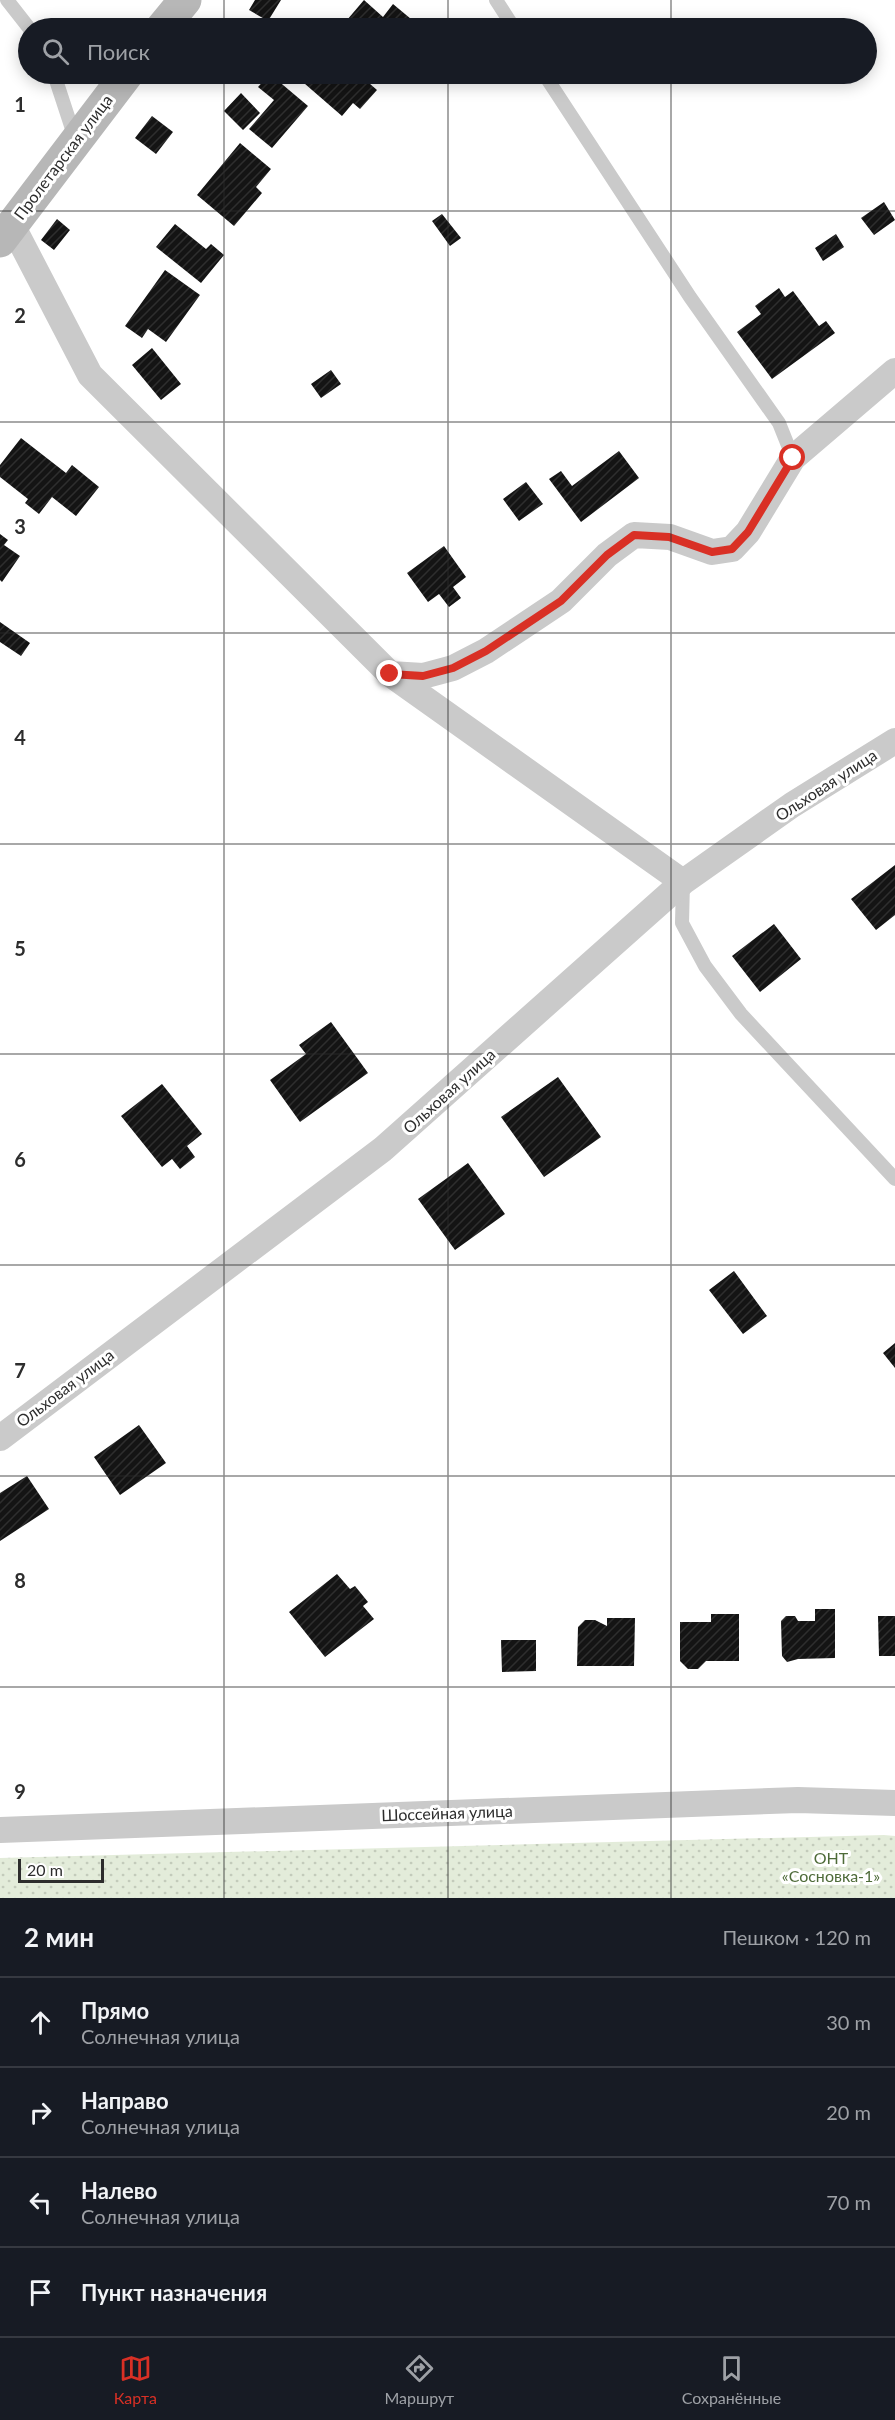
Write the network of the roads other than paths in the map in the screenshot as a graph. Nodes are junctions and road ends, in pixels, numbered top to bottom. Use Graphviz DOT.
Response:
graph roads {
  1 [pos="7,0"];
  2 [pos="185,0"];
  3 [pos="496,0"];
  4 [pos="21,18"];
  5 [pos="170,18"];
  6 [pos="508,18"];
  7 [pos="57,84"];
  8 [pos="120,84"];
  9 [pos="551,84"];
  10 [pos="76,140"];
  11 [pos="6,233"];
  12 [pos="895,371"];
  13 [pos="793,458"];
  14 [pos="390,674"];
  15 [pos="895,741"];
  16 [pos="683,882"];
  17 [pos="895,1179"];
  18 [pos="0,1438"];
  19 [pos="895,1803"];
  20 [pos="0,1830"];
  1 -- 4 [label="lane"];
  2 -- 5 [label="street"];
  3 -- 6 [label="lane"];
  7 -- 10 [label="lane"];
  8 -- 10 [label="street, Пролетарская улица"];
  9 -- 13 [label="lane"];
  10 -- 11 [label="street, Пролетарская улица"];
  11 -- 14 [label="street"];
  12 -- 13 [label="street"];
  13 -- 14 [label="street"];
  14 -- 16 [label="street"];
  15 -- 16 [label="street, Ольховая улица"];
  16 -- 17 [label="lane"];
  16 -- 18 [label="street, Ольховая улица"];
  19 -- 20 [label="street, Шоссейная улица"];
}
